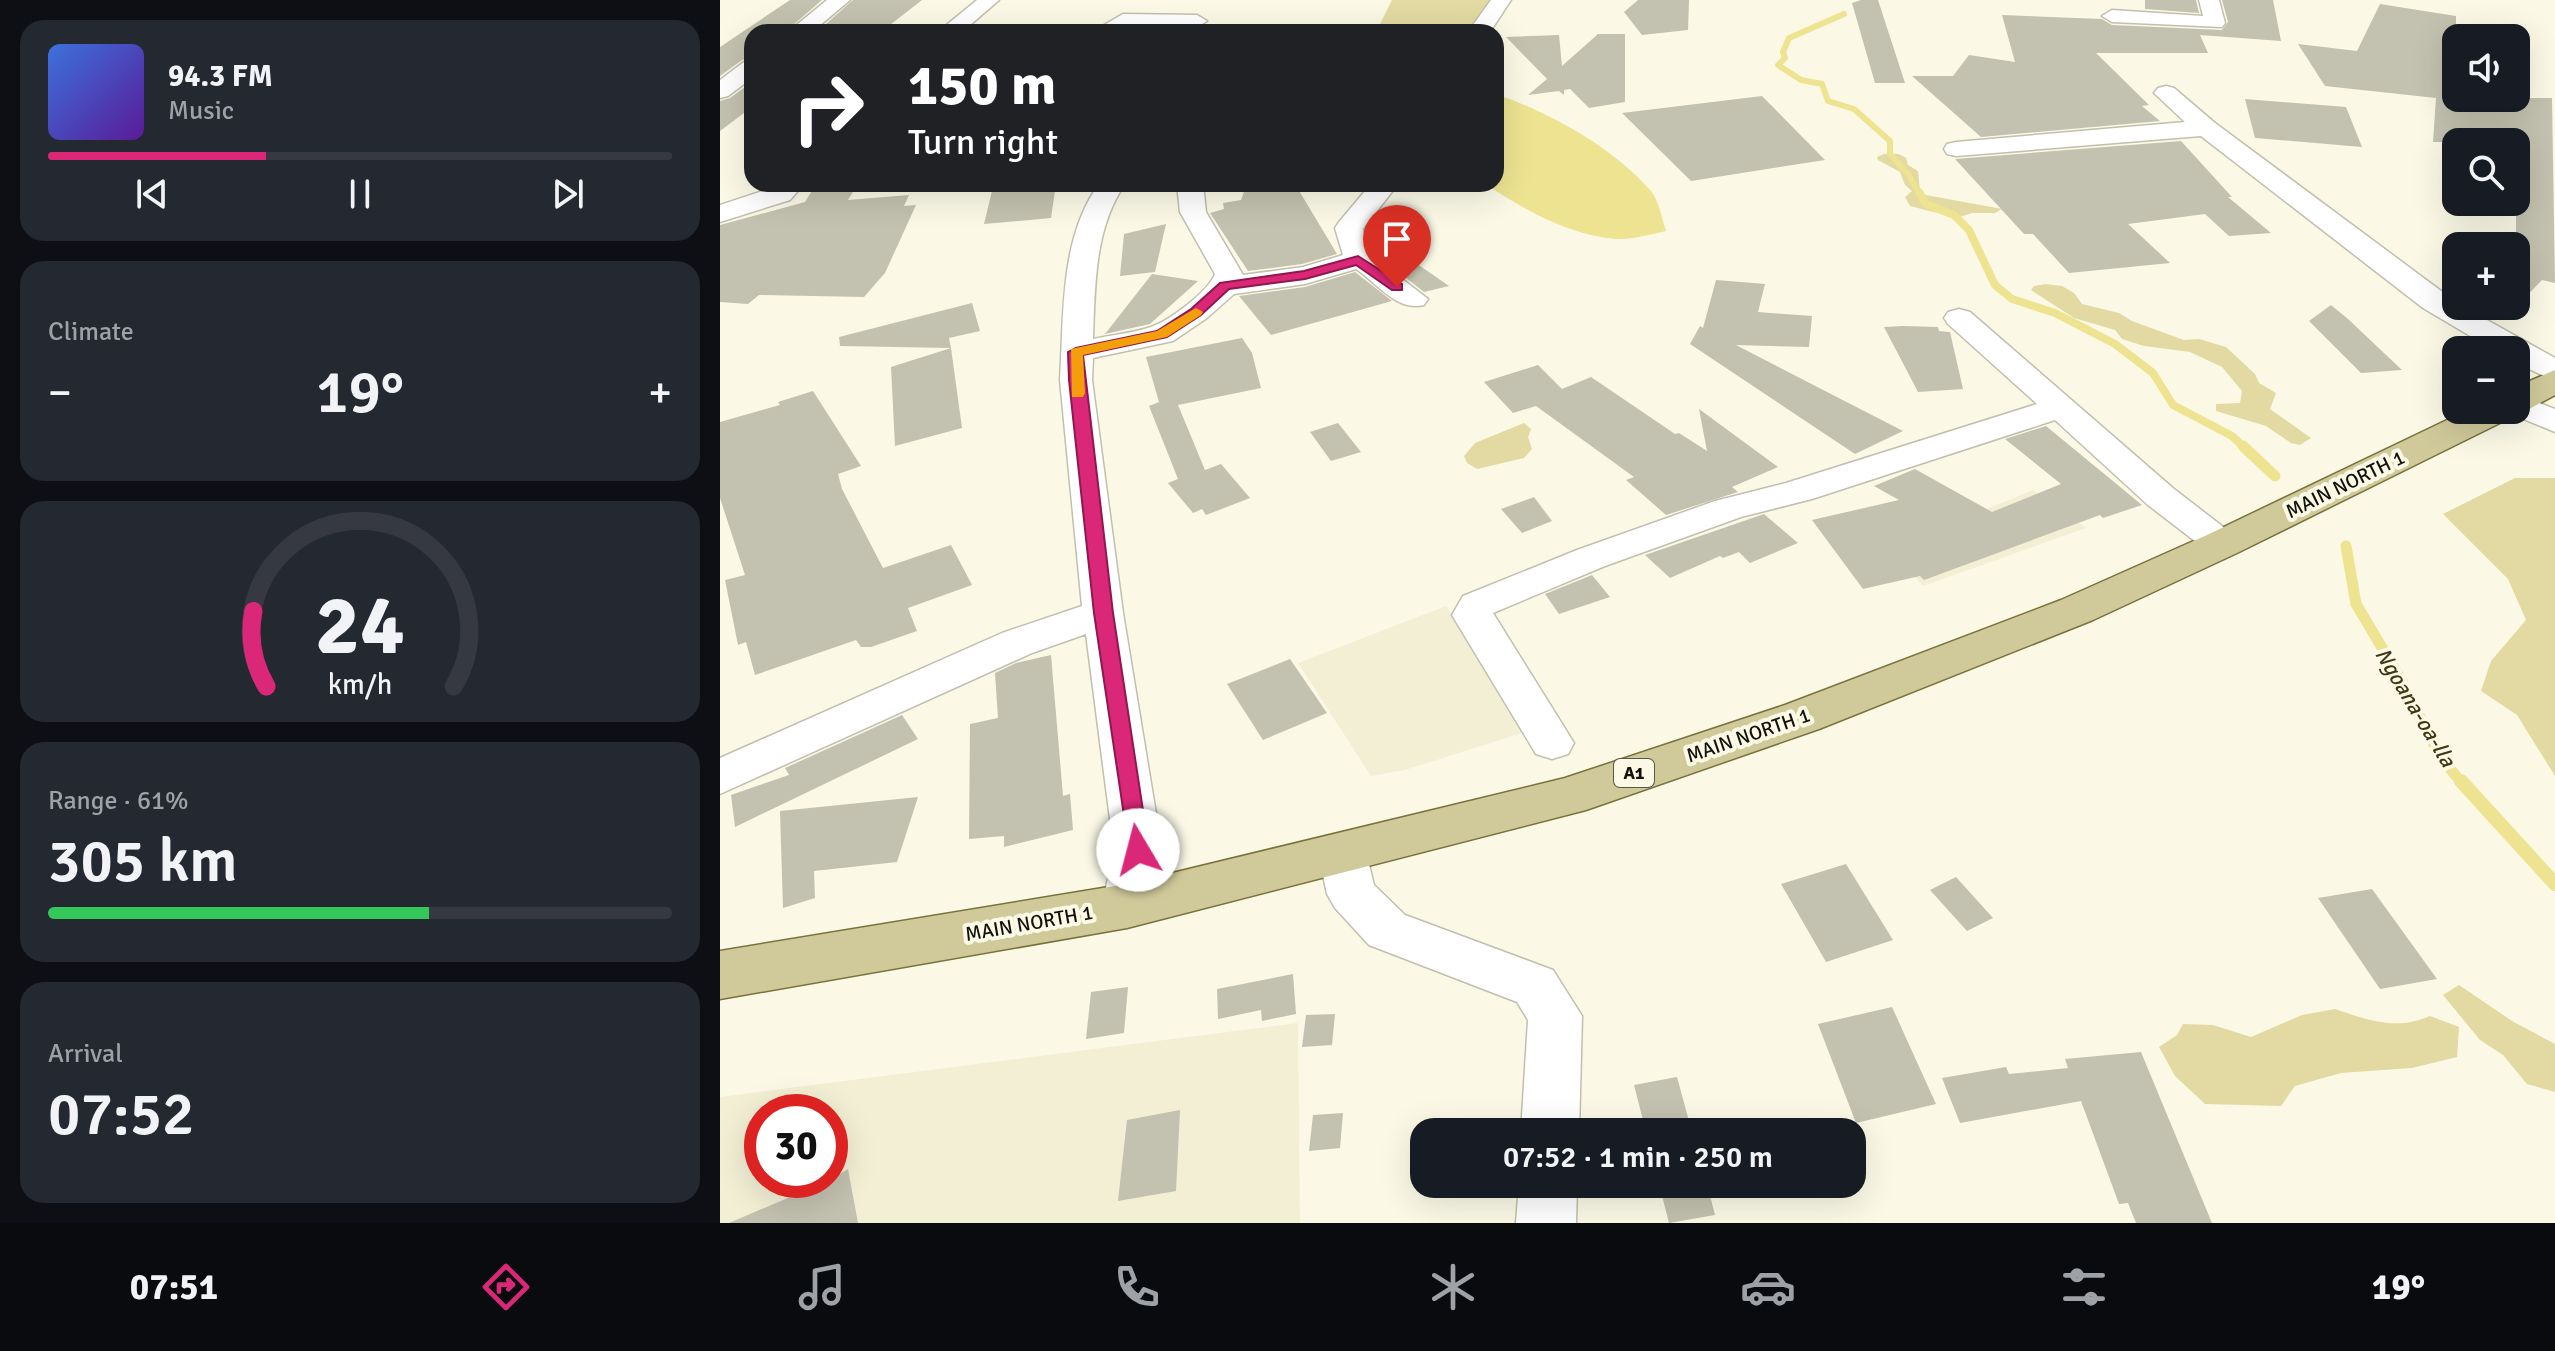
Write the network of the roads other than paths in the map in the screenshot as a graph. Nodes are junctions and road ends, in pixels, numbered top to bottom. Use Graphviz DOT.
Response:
graph roads {
  1 [pos="840,0"];
  2 [pos="989,0"];
  3 [pos="1201,0"];
  4 [pos="1501,0"];
  5 [pos="2209,0"];
  6 [pos="2112,16"];
  7 [pos="809,24"];
  8 [pos="959,24"];
  9 [pos="1112,24"];
  10 [pos="1165,24"];
  11 [pos="1197,24"];
  12 [pos="1484,24"];
  13 [pos="744,73"];
  14 [pos="720,91"];
  15 [pos="2166,93"];
  16 [pos="2206,128"];
  17 [pos="1956,149"];
  18 [pos="783,192"];
  19 [pos="1106,192"];
  20 [pos="1191,192"];
  21 [pos="1378,192"];
  22 [pos="720,214"];
  23 [pos="1358,260"];
  24 [pos="1225,286"];
  25 [pos="1413,299"];
  26 [pos="1959,318"];
  27 [pos="2492,336"];
  28 [pos="1076,352"];
  29 [pos="2530,358"];
  30 [pos="2555,371"];
  31 [pos="2555,381"];
  32 [pos="2530,394"];
  33 [pos="2059,408"];
  34 [pos="2530,409"];
  35 [pos="2555,422"];
  36 [pos="2468,424"];
  37 [pos="2222,544"];
  38 [pos="1103,613"];
  39 [pos="1552,743"];
  40 [pos="720,777"];
  41 [pos="1342,852"];
  42 [pos="1127,906"];
  43 [pos="720,975"];
  44 [pos="1551,1118"];
  45 [pos="1547,1198"];
  46 [pos="1546,1223"];
  1 -- 7 [label="street"];
  2 -- 8 [label="street"];
  3 -- 11 [label="street"];
  4 -- 12 [label="street"];
  5 -- 6 [label="street"];
  9 -- 10 [label="street"];
  13 -- 14 [label="street"];
  15 -- 16 [label="street"];
  16 -- 17 [label="street"];
  16 -- 27 [label="street"];
  18 -- 22 [label="street"];
  19 -- 28 [label="street"];
  20 -- 24 [label="street"];
  21 -- 23 [label="street"];
  23 -- 24 [label="street"];
  23 -- 25 [label="street"];
  24 -- 28 [label="street"];
  26 -- 33 [label="street"];
  28 -- 38 [label="street"];
  29 -- 30 [label="street"];
  31 -- 32 [label="main road"];
  33 -- 37 [label="street"];
  33 -- 39 [label="street"];
  34 -- 35 [label="street"];
  36 -- 37 [label="main road, MAIN NORTH 1 / A1"];
  37 -- 41 [label="main road, MAIN NORTH 1 / A1"];
  38 -- 40 [label="street"];
  38 -- 42 [label="street"];
  41 -- 42 [label="main road, MAIN NORTH 1 / A1"];
  41 -- 44 [label="street"];
  42 -- 43 [label="main road, MAIN NORTH 1 / A1"];
  45 -- 46 [label="street"];
}
